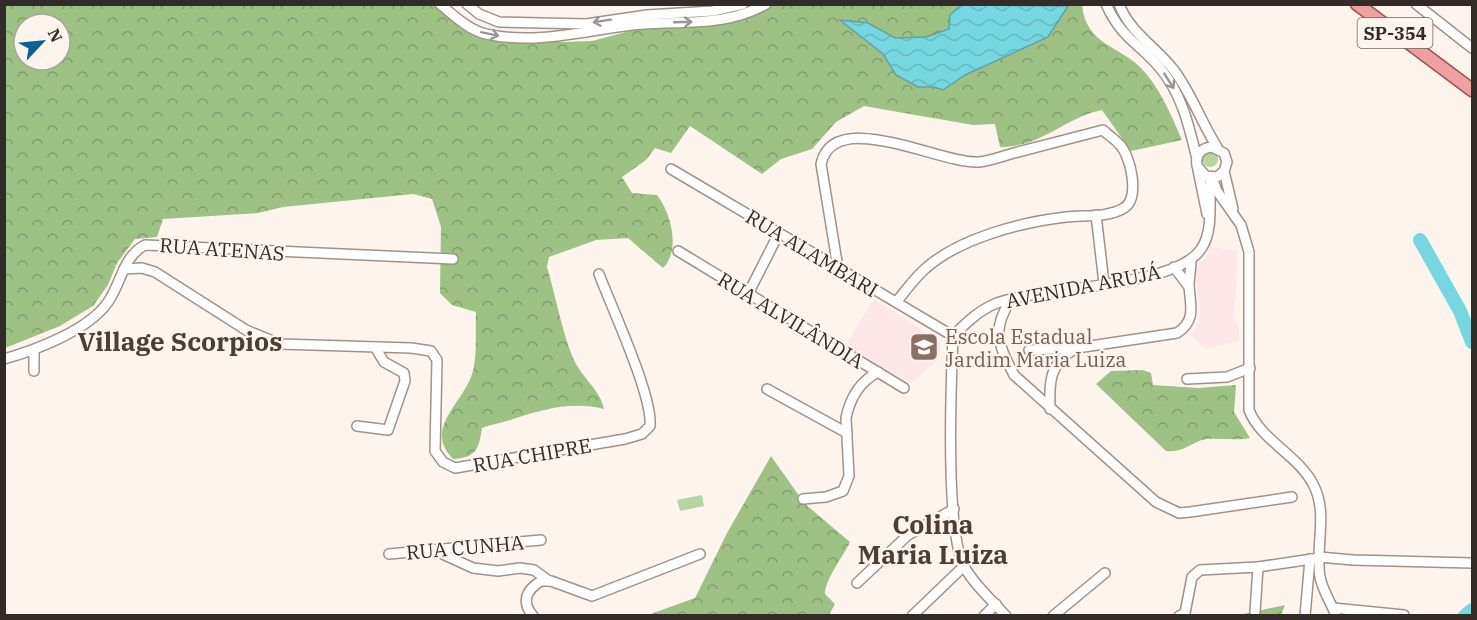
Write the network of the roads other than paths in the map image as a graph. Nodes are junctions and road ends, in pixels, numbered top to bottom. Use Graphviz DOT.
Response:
graph roads {
  1 [pos="441,4"];
  2 [pos="467,4"];
  3 [pos="743,4"];
  4 [pos="766,4"];
  5 [pos="1106,4"];
  6 [pos="1119,4"];
  7 [pos="1357,4"];
  8 [pos="1416,4"];
  9 [pos="1473,48"];
  10 [pos="1473,90"];
  11 [pos="1217,147"];
  12 [pos="1197,159"];
  13 [pos="671,169"];
  14 [pos="1198,170"];
  15 [pos="1224,171"];
  16 [pos="1211,177"];
  17 [pos="1233,211"];
  18 [pos="1096,215"];
  19 [pos="1209,219"];
  20 [pos="779,233"];
  21 [pos="678,252"];
  22 [pos="453,260"];
  23 [pos="1191,261"];
  24 [pos="1174,267"];
  25 [pos="838,268"];
  26 [pos="124,269"];
  27 [pos="599,274"];
  28 [pos="1104,283"];
  29 [pos="1189,287"];
  30 [pos="748,294"];
  31 [pos="1011,299"];
  32 [pos="896,302"];
  33 [pos="986,308"];
  34 [pos="997,330"];
  35 [pos="953,336"];
  36 [pos="375,347"];
  37 [pos="1077,348"];
  38 [pos="1029,350"];
  39 [pos="34,351"];
  40 [pos="4,359"];
  41 [pos="1250,368"];
  42 [pos="34,371"];
  43 [pos="878,372"];
  44 [pos="1187,379"];
  45 [pos="904,388"];
  46 [pos="767,389"];
  47 [pos="1050,409"];
  48 [pos="357,426"];
  49 [pos="847,433"];
  50 [pos="1292,497"];
  51 [pos="803,499"];
  52 [pos="954,509"];
  53 [pos="541,540"];
  54 [pos="434,550"];
  55 [pos="389,554"];
  56 [pos="699,554"];
  57 [pos="1316,558"];
  58 [pos="1473,563"];
  59 [pos="964,566"];
  60 [pos="1258,567"];
  61 [pos="1105,573"];
  62 [pos="551,582"];
  63 [pos="857,583"];
  64 [pos="996,604"];
  65 [pos="1255,612"];
  66 [pos="1334,612"];
  67 [pos="1369,614"];
  68 [pos="533,615"];
  69 [pos="912,615"];
  70 [pos="984,615"];
  71 [pos="1006,615"];
  72 [pos="1053,615"];
  73 [pos="1179,615"];
  74 [pos="1305,615"];
  75 [pos="1404,615"];
  1 -- 4 [label="street, one-way"];
  3 -- 2 [label="street, one-way"];
  5 -- 12 [label="street, one-way"];
  6 -- 11 [label="street"];
  7 -- 10 [label="main road, SP-354"];
  8 -- 9 [label="street"];
  11 -- 12 [label="street"];
  11 -- 15 [label="street"];
  12 -- 14 [label="street"];
  13 -- 20 [label="street, RUA ALAMBARI"];
  14 -- 16 [label="street"];
  14 -- 19 [label="street"];
  15 -- 16 [label="street"];
  15 -- 17 [label="street"];
  16 -- 17 [label="street"];
  16 -- 19 [label="street"];
  17 -- 41 [label="street"];
  18 -- 25 [label="street"];
  18 -- 28 [label="street"];
  18 -- 32 [label="street"];
  19 -- 23 [label="street"];
  20 -- 25 [label="street, RUA ALAMBARI"];
  20 -- 30 [label="street"];
  21 -- 30 [label="street, RUA ALVILÂNDIA"];
  22 -- 26 [label="street, RUA ATENAS"];
  23 -- 24 [label="street, AVENIDA ARUJÁ"];
  23 -- 29 [label="street"];
  24 -- 28 [label="street, AVENIDA ARUJÁ"];
  24 -- 29 [label="street"];
  25 -- 32 [label="street, RUA ALAMBARI"];
  26 -- 36 [label="street, RUA CHIPRE"];
  26 -- 39 [label="street, RUA ATENAS"];
  27 -- 36 [label="street, RUA CHIPRE"];
  28 -- 31 [label="street, AVENIDA ARUJÁ"];
  29 -- 37 [label="street"];
  30 -- 43 [label="street, RUA ALVILÂNDIA"];
  31 -- 33 [label="street, AVENIDA ARUJÁ"];
  31 -- 34 [label="street"];
  32 -- 35 [label="street, RUA ALAMBARI"];
  33 -- 34 [label="street"];
  33 -- 35 [label="street, AVENIDA ARUJÁ"];
  34 -- 47 [label="street"];
  35 -- 52 [label="street"];
  36 -- 48 [label="street"];
  37 -- 38 [label="street"];
  37 -- 47 [label="street"];
  39 -- 40 [label="street, RUA ATENAS"];
  39 -- 42 [label="street"];
  41 -- 44 [label="street"];
  41 -- 57 [label="street"];
  43 -- 45 [label="street, RUA ALVILÂNDIA"];
  43 -- 49 [label="street"];
  46 -- 49 [label="street"];
  47 -- 50 [label="street"];
  49 -- 51 [label="street"];
  52 -- 59 [label="street"];
  52 -- 63 [label="street"];
  53 -- 54 [label="street, RUA CUNHA"];
  54 -- 55 [label="street, RUA CUNHA"];
  54 -- 62 [label="street"];
  56 -- 62 [label="street"];
  57 -- 58 [label="street"];
  57 -- 60 [label="street"];
  57 -- 66 [label="street"];
  57 -- 74 [label="street"];
  59 -- 64 [label="street"];
  59 -- 69 [label="street"];
  60 -- 65 [label="street"];
  60 -- 73 [label="street"];
  61 -- 72 [label="street"];
  62 -- 68 [label="street"];
  64 -- 70 [label="street"];
  64 -- 71 [label="street"];
  66 -- 67 [label="street"];
  67 -- 75 [label="street"];
}
